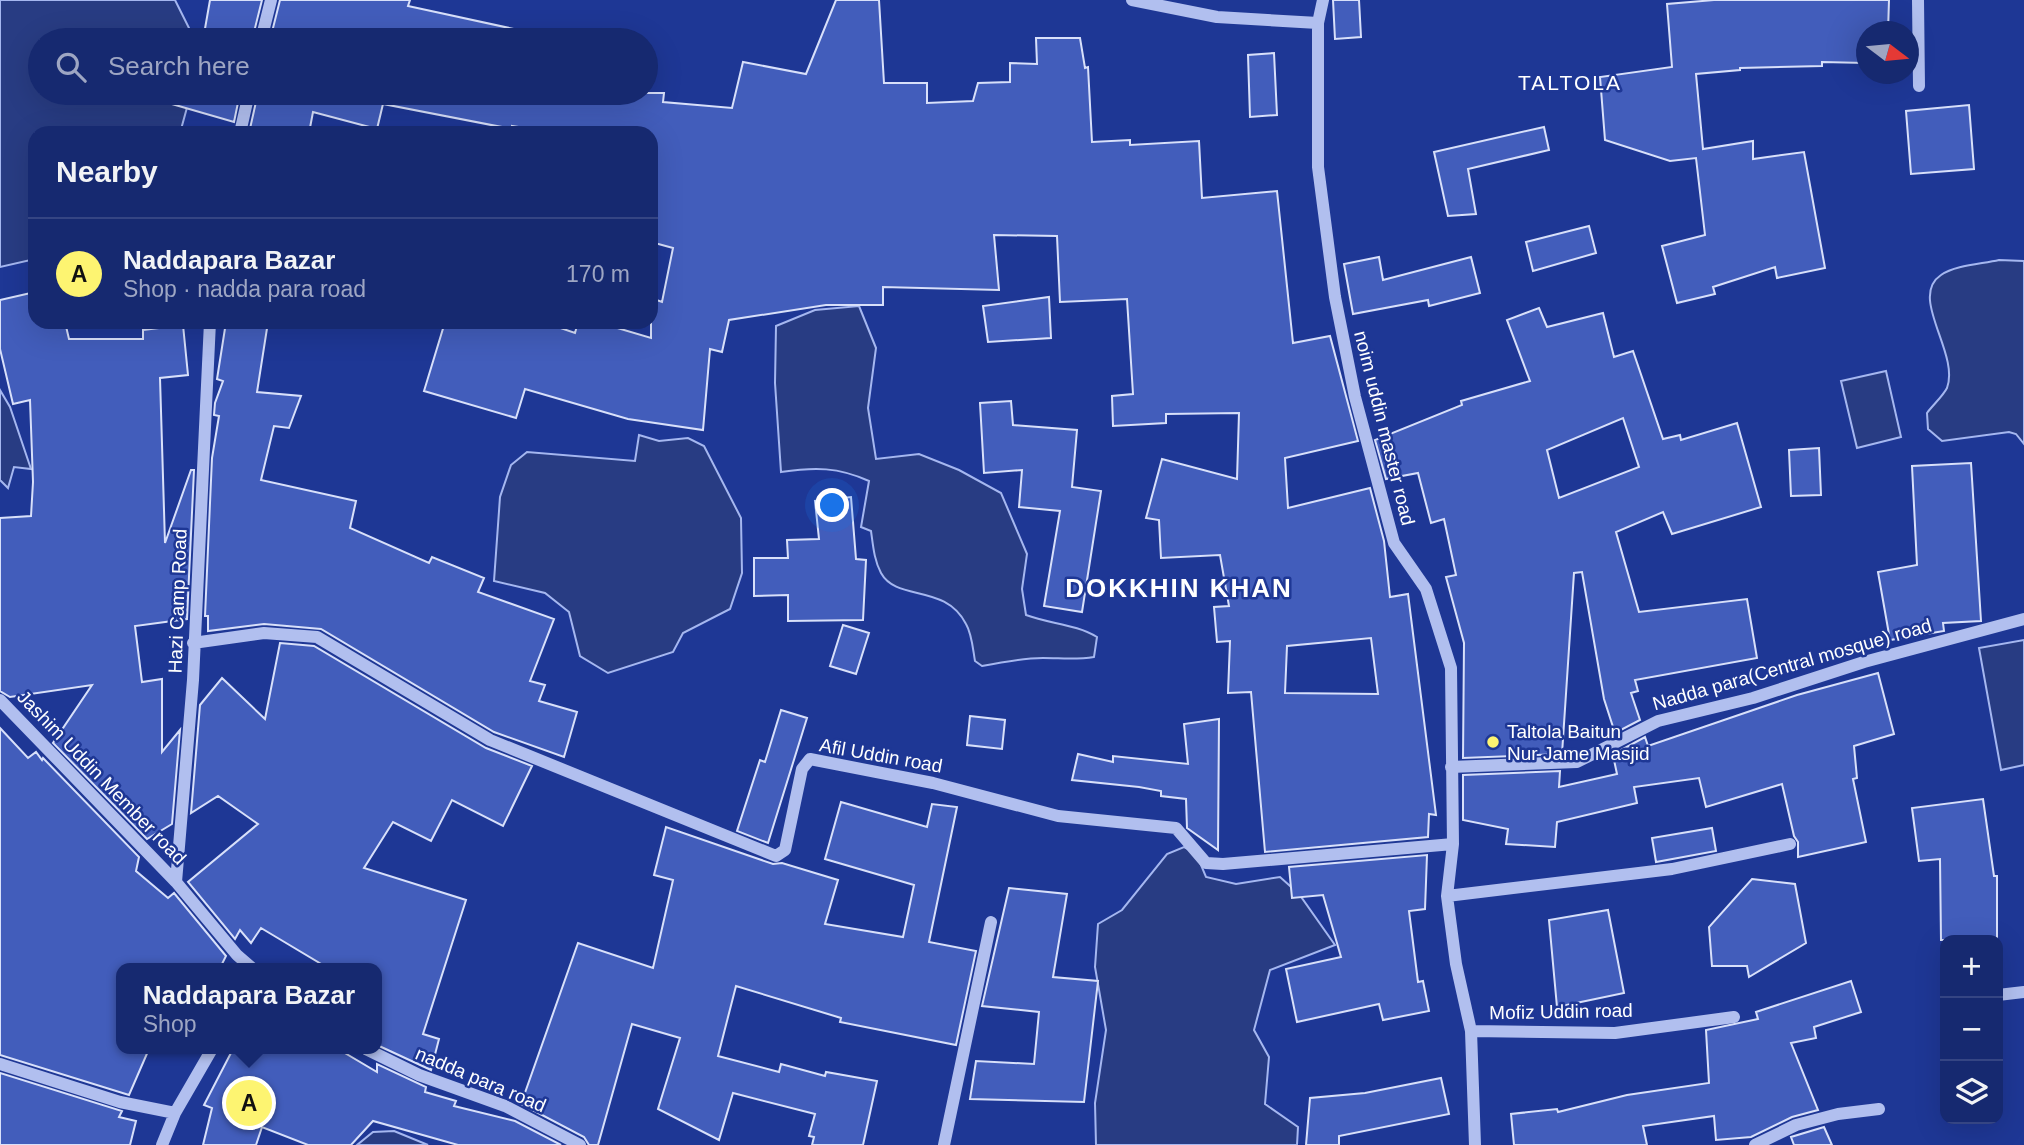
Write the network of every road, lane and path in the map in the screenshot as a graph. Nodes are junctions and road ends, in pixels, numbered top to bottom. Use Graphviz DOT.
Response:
graph roads {
  1 [pos="271,0"];
  2 [pos="1132,0"];
  3 [pos="1323,0"];
  4 [pos="1918,0"];
  5 [pos="1318,23"];
  6 [pos="264,28"];
  7 [pos="1919,86"];
  8 [pos="246,105"];
  9 [pos="242,126"];
  10 [pos="211,329"];
  11 [pos="2024,619"];
  12 [pos="194,643"];
  13 [pos="0,700"];
  14 [pos="1451,767"];
  15 [pos="1453,844"];
  16 [pos="1790,844"];
  17 [pos="176,881"];
  18 [pos="1447,896"];
  19 [pos="991,922"];
  20 [pos="246,963"];
  21 [pos="2024,992"];
  22 [pos="2003,994"];
  23 [pos="1734,1017"];
  24 [pos="1472,1031"];
  25 [pos="209,1054"];
  26 [pos="376,1054"];
  27 [pos="0,1064"];
  28 [pos="1879,1109"];
  29 [pos="175,1113"];
  30 [pos="162,1145"];
  31 [pos="580,1145"];
  32 [pos="944,1145"];
  33 [pos="1475,1145"];
  34 [pos="1755,1145"];
  1 -- 6 [label="street"];
  2 -- 5 [label="street"];
  3 -- 5 [label="street, noim uddin master road"];
  4 -- 7 [label="street"];
  5 -- 14 [label="street, noim uddin master road"];
  8 -- 9 [label="street"];
  10 -- 12 [label="street, Hazi Camp Road"];
  11 -- 14 [label="street, Nadda para(Central mosque) road"];
  12 -- 15 [label="street, Afil Uddin road"];
  12 -- 17 [label="street, Hazi Camp Road"];
  13 -- 17 [label="street, Jashim Uddin Member road"];
  14 -- 15 [label="street, noim uddin master road"];
  15 -- 18 [label="street, noim uddin master road"];
  16 -- 18 [label="street"];
  17 -- 20 [label="street"];
  18 -- 24 [label="street, noim uddin master road"];
  19 -- 32 [label="street"];
  21 -- 22 [label="street"];
  23 -- 24 [label="street, Mofiz Uddin road"];
  24 -- 33 [label="street, noim uddin master road"];
  25 -- 29 [label="street"];
  26 -- 31 [label="street, nadda para road"];
  27 -- 29 [label="street"];
  28 -- 34 [label="street"];
  29 -- 30 [label="street"];
}
